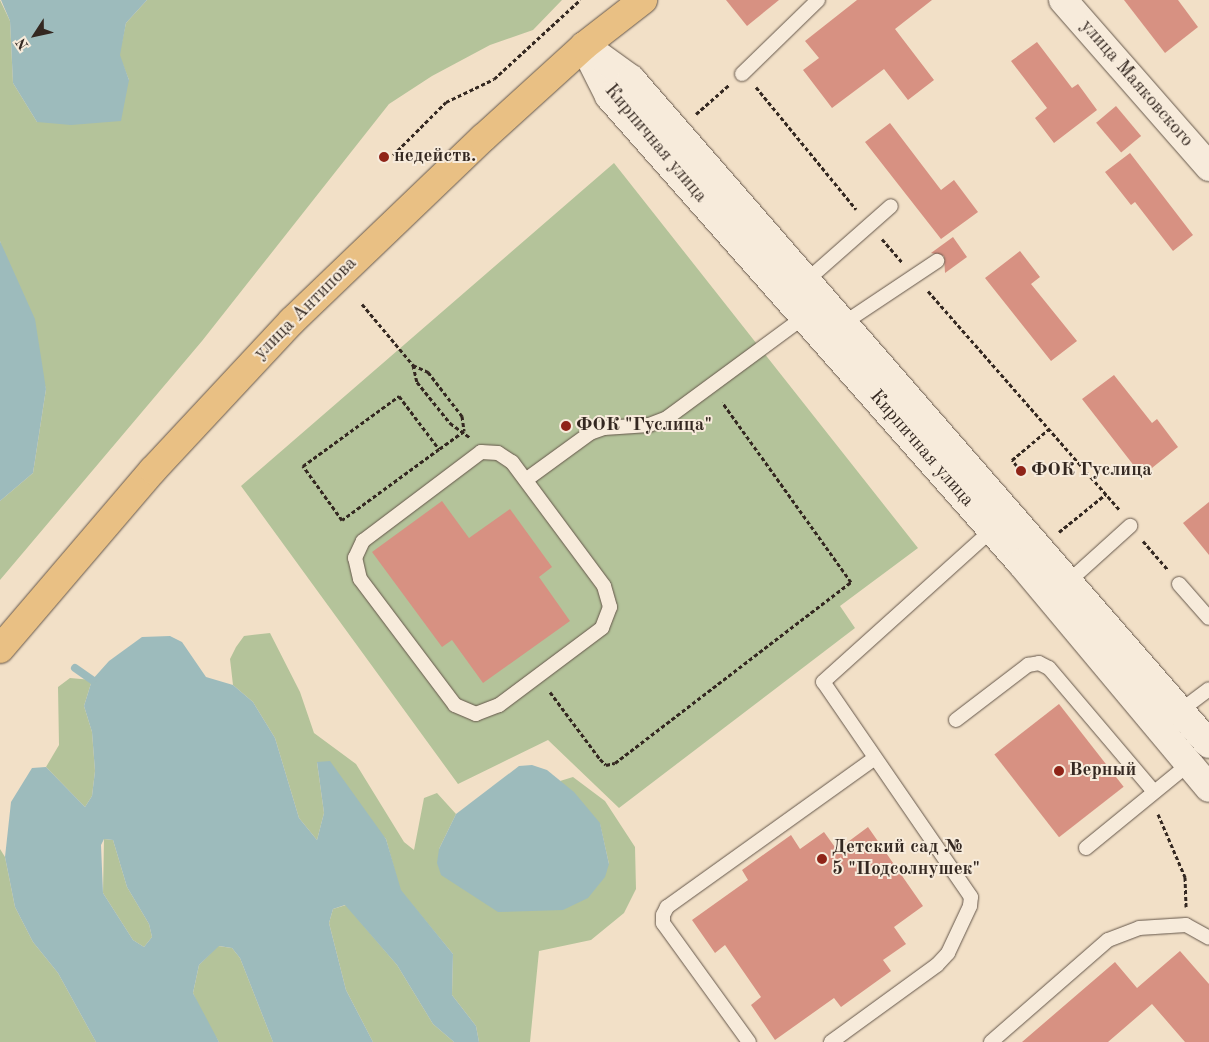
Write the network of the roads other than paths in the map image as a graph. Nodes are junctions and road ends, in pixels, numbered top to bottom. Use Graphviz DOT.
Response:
graph roads {
  1 [pos="643,0"];
  2 [pos="818,0"];
  3 [pos="1063,0"];
  4 [pos="584,46"];
  5 [pos="742,74"];
  6 [pos="1209,168"];
  7 [pos="891,206"];
  8 [pos="937,261"];
  9 [pos="806,281"];
  10 [pos="804,317"];
  11 [pos="844,323"];
  12 [pos="527,479"];
  13 [pos="1130,526"];
  14 [pos="992,530"];
  15 [pos="1068,582"];
  16 [pos="1179,584"];
  17 [pos="1209,618"];
  18 [pos="0,650"];
  19 [pos="1209,689"];
  20 [pos="1180,711"];
  21 [pos="956,720"];
  22 [pos="1209,744"];
  23 [pos="874,758"];
  24 [pos="1189,764"];
  25 [pos="1209,788"];
  26 [pos="1154,792"];
  27 [pos="1086,848"];
  28 [pos="1209,938"];
  29 [pos="749,1042"];
  30 [pos="831,1042"];
  31 [pos="991,1042"];
  1 -- 4 [label="main road, улица Антипова"];
  2 -- 5 [label="lane"];
  3 -- 6 [label="street, улица Маяковского"];
  4 -- 9 [label="street, Кирпичная улица"];
  4 -- 10 [label="street, Кирпичная улица"];
  4 -- 18 [label="main road, улица Антипова"];
  7 -- 9 [label="lane"];
  8 -- 11 [label="lane"];
  9 -- 11 [label="street, Кирпичная улица"];
  10 -- 12 [label="lane"];
  10 -- 14 [label="street, Кирпичная улица"];
  11 -- 15 [label="street, Кирпичная улица"];
  12 -- 12 [label="lane"];
  13 -- 15 [label="lane"];
  14 -- 23 [label="lane"];
  14 -- 24 [label="street, Кирпичная улица"];
  15 -- 20 [label="street, Кирпичная улица"];
  16 -- 17 [label="lane"];
  19 -- 20 [label="lane"];
  20 -- 22 [label="street, Кирпичная улица"];
  21 -- 26 [label="lane"];
  23 -- 29 [label="lane"];
  23 -- 30 [label="lane"];
  24 -- 25 [label="street, Кирпичная улица"];
  24 -- 26 [label="lane"];
  26 -- 27 [label="lane"];
  28 -- 31 [label="lane"];
}
